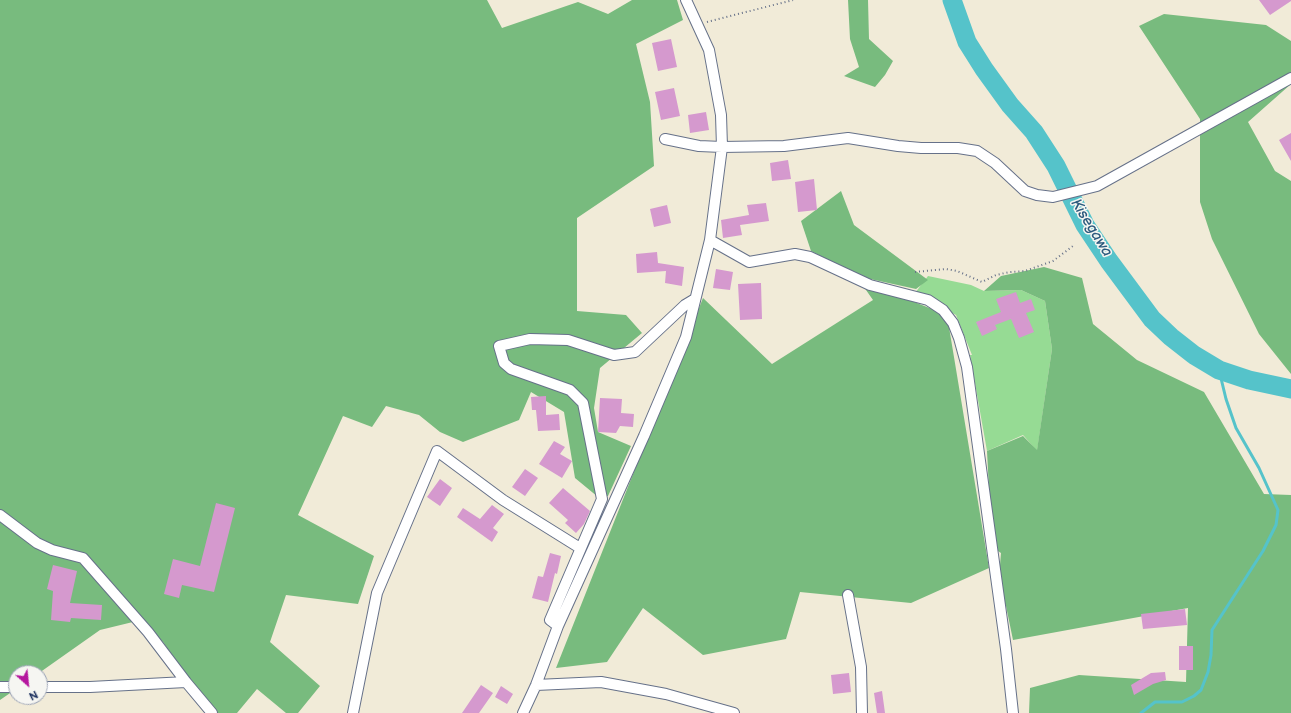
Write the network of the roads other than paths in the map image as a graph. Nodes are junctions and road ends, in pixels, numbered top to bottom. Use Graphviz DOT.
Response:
graph roads {
  1 [pos="686,0"];
  2 [pos="1291,78"];
  3 [pos="665,139"];
  4 [pos="722,147"];
  5 [pos="710,240"];
  6 [pos="695,299"];
  7 [pos="0,515"];
  8 [pos="580,548"];
  9 [pos="848,595"];
  10 [pos="558,626"];
  11 [pos="186,682"];
  12 [pos="536,685"];
  13 [pos="48,687"];
  14 [pos="731,712"];
  15 [pos="212,713"];
  16 [pos="353,713"];
  17 [pos="523,713"];
  18 [pos="862,713"];
  19 [pos="1013,713"];
  1 -- 4 [label="street"];
  2 -- 4 [label="street"];
  3 -- 4 [label="street"];
  4 -- 5 [label="street"];
  5 -- 6 [label="street"];
  5 -- 19 [label="street"];
  6 -- 8 [label="street"];
  6 -- 10 [label="street"];
  7 -- 11 [label="street"];
  8 -- 10 [label="street"];
  8 -- 16 [label="street"];
  9 -- 18 [label="street"];
  10 -- 12 [label="street"];
  11 -- 13 [label="street"];
  11 -- 15 [label="street"];
  12 -- 14 [label="street"];
  12 -- 17 [label="street"];
}
